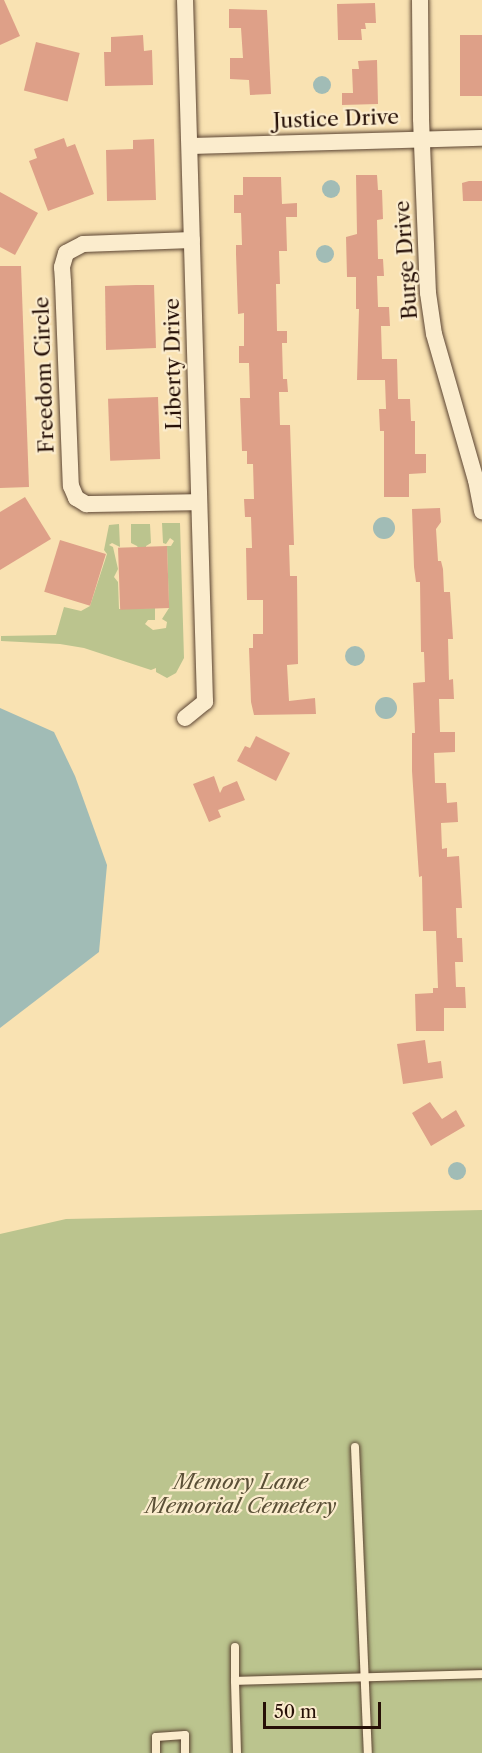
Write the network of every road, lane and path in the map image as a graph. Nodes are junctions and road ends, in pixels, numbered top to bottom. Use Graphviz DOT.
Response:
graph roads {
  1 [pos="185,0"];
  2 [pos="420,0"];
  3 [pos="482,138"];
  4 [pos="421,139"];
  5 [pos="190,146"];
  6 [pos="192,240"];
  7 [pos="199,502"];
  8 [pos="482,511"];
  9 [pos="185,718"];
  10 [pos="355,1448"];
  11 [pos="235,1647"];
  12 [pos="482,1674"];
  13 [pos="365,1678"];
  14 [pos="235,1681"];
  15 [pos="156,1753"];
  16 [pos="185,1753"];
  17 [pos="237,1753"];
  18 [pos="368,1753"];
  1 -- 5 [label="street, Liberty Drive"];
  2 -- 4 [label="street, Burge Drive"];
  3 -- 4 [label="street, Justice Drive"];
  4 -- 5 [label="street, Justice Drive"];
  4 -- 8 [label="street, Burge Drive"];
  5 -- 6 [label="street, Liberty Drive"];
  6 -- 7 [label="street, Liberty Drive"];
  6 -- 7 [label="street, Freedom Circle"];
  7 -- 9 [label="street, Liberty Drive"];
  10 -- 13 [label="lane"];
  11 -- 14 [label="lane"];
  12 -- 13 [label="lane"];
  13 -- 14 [label="lane"];
  13 -- 18 [label="lane"];
  14 -- 17 [label="lane"];
  15 -- 16 [label="lane"];
}
